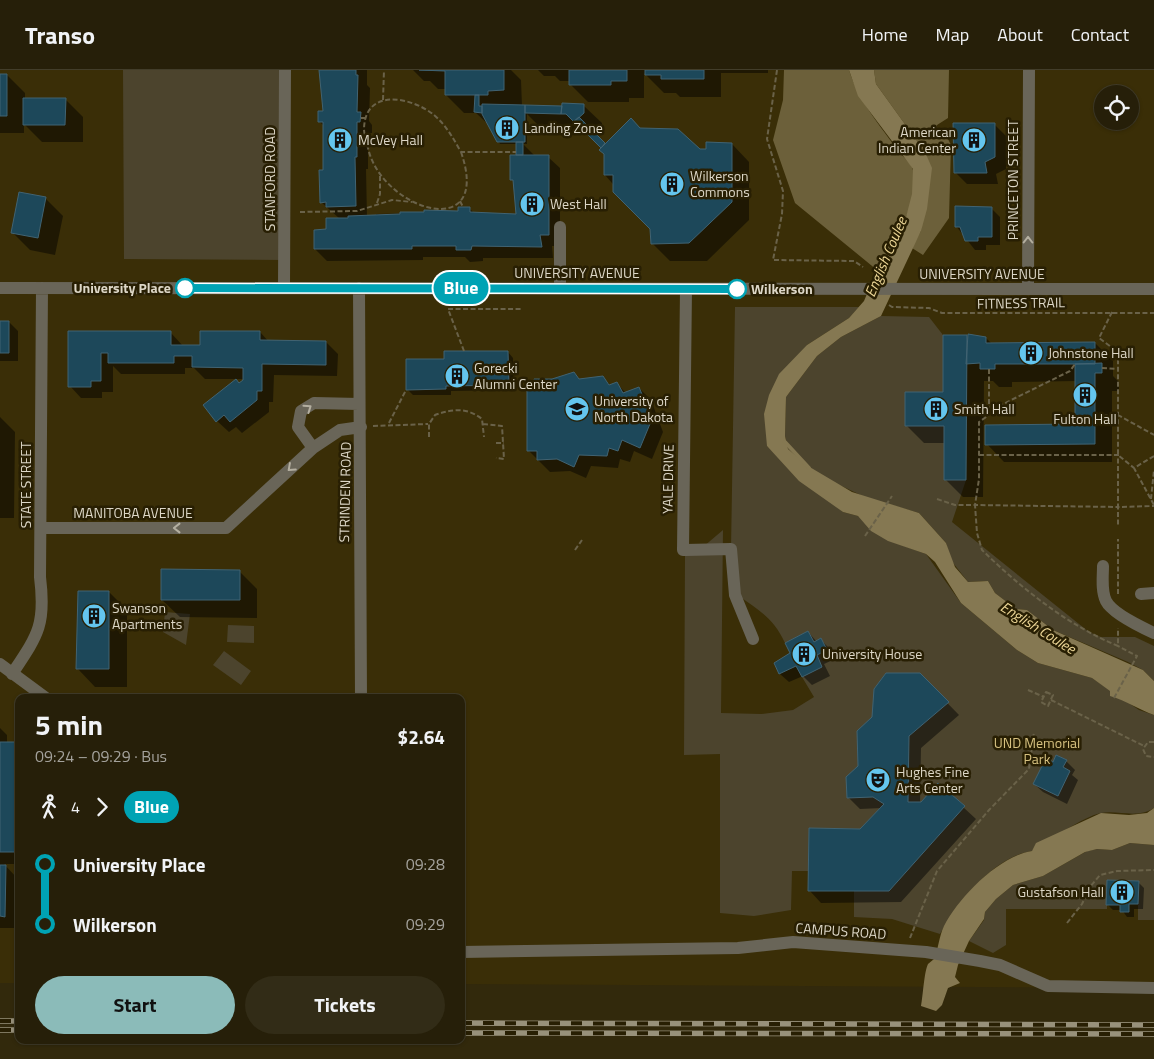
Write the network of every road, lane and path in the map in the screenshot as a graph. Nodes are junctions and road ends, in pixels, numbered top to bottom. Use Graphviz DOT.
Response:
graph roads {
  1 [pos="285,70"];
  2 [pos="384,70"];
  3 [pos="777,70"];
  4 [pos="1029,70"];
  5 [pos="383,100"];
  6 [pos="361,118"];
  7 [pos="367,118"];
  8 [pos="461,152"];
  9 [pos="516,152"];
  10 [pos="379,171"];
  11 [pos="460,201"];
  12 [pos="377,203"];
  13 [pos="414,203"];
  14 [pos="463,207"];
  15 [pos="300,212"];
  16 [pos="560,227"];
  17 [pos="863,267"];
  18 [pos="0,288"];
  19 [pos="42,288"];
  20 [pos="284,288"];
  21 [pos="359,288"];
  22 [pos="560,288"];
  23 [pos="686,288"];
  24 [pos="1028,289"];
  25 [pos="1154,289"];
  26 [pos="890,304"];
  27 [pos="521,309"];
  28 [pos="1112,312"];
  29 [pos="1154,313"];
  30 [pos="464,351"];
  31 [pos="1074,364"];
  32 [pos="1102,368"];
  33 [pos="989,369"];
  34 [pos="1117,369"];
  35 [pos="406,390"];
  36 [pos="359,404"];
  37 [pos="989,410"];
  38 [pos="1118,415"];
  39 [pos="1095,416"];
  40 [pos="388,424"];
  41 [pos="429,424"];
  42 [pos="483,424"];
  43 [pos="361,428"];
  44 [pos="1154,435"];
  45 [pos="429,437"];
  46 [pos="484,437"];
  47 [pos="496,443"];
  48 [pos="504,443"];
  49 [pos="313,448"];
  50 [pos="979,454"];
  51 [pos="1118,454"];
  52 [pos="1154,456"];
  53 [pos="496,458"];
  54 [pos="1134,468"];
  55 [pos="1154,470"];
  56 [pos="892,496"];
  57 [pos="937,498"];
  58 [pos="1150,499"];
  59 [pos="1154,505"];
  60 [pos="975,506"];
  61 [pos="1118,507"];
  62 [pos="1118,526"];
  63 [pos="41,528"];
  64 [pos="865,536"];
  65 [pos="1118,539"];
  66 [pos="582,540"];
  67 [pos="575,550"];
  68 [pos="1103,566"];
  69 [pos="1141,594"];
  70 [pos="1154,594"];
  71 [pos="1118,602"];
  72 [pos="1118,627"];
  73 [pos="1154,633"];
  74 [pos="753,639"];
  75 [pos="1118,646"];
  76 [pos="0,664"];
  77 [pos="6,674"];
  78 [pos="1028,690"];
  79 [pos="39,694"];
  80 [pos="361,694"];
  81 [pos="1044,697"];
  82 [pos="1114,698"];
  83 [pos="1051,700"];
  84 [pos="1034,732"];
  85 [pos="1154,742"];
  86 [pos="1144,746"];
  87 [pos="1154,758"];
  88 [pos="1154,870"];
  89 [pos="1067,923"];
  90 [pos="909,941"];
  91 [pos="465,952"];
  92 [pos="1154,988"];
  1 -- 20 [label="street, STANFORD ROAD"];
  2 -- 5 [label="path"];
  3 -- 17 [label="path"];
  24 -- 4 [label="street, PRINCETON STREET, one-way"];
  5 -- 7 [label="path"];
  5 -- 8 [label="path"];
  6 -- 7 [label="path"];
  7 -- 10 [label="path"];
  8 -- 9 [label="path"];
  8 -- 11 [label="path"];
  10 -- 12 [label="path"];
  10 -- 13 [label="path"];
  11 -- 13 [label="path"];
  11 -- 14 [label="path"];
  12 -- 13 [label="path"];
  12 -- 15 [label="path"];
  16 -- 22 [label="street"];
  18 -- 19 [label="street, UNIVERSITY AVENUE"];
  19 -- 20 [label="street, UNIVERSITY AVENUE"];
  19 -- 63 [label="street, STATE STREET"];
  20 -- 21 [label="street, UNIVERSITY AVENUE"];
  21 -- 22 [label="street, UNIVERSITY AVENUE"];
  21 -- 36 [label="street, STRINDEN ROAD"];
  22 -- 23 [label="street, UNIVERSITY AVENUE"];
  23 -- 24 [label="street, UNIVERSITY AVENUE"];
  23 -- 74 [label="street, YALE DRIVE"];
  24 -- 25 [label="street, UNIVERSITY AVENUE"];
  26 -- 28 [label="path, FITNESS TRAIL"];
  27 -- 30 [label="path"];
  28 -- 29 [label="path, FITNESS TRAIL"];
  28 -- 34 [label="path"];
  31 -- 37 [label="path"];
  32 -- 34 [label="path"];
  33 -- 37 [label="path"];
  34 -- 38 [label="path"];
  35 -- 40 [label="path"];
  36 -- 43 [label="street, STRINDEN ROAD"];
  49 -- 36 [label="street, one-way"];
  37 -- 50 [label="path"];
  38 -- 39 [label="path"];
  38 -- 44 [label="path"];
  38 -- 51 [label="path"];
  40 -- 41 [label="path"];
  40 -- 43 [label="path"];
  41 -- 42 [label="path"];
  41 -- 45 [label="path"];
  42 -- 46 [label="path"];
  42 -- 48 [label="path"];
  43 -- 49 [label="street"];
  43 -- 80 [label="street, STRINDEN ROAD"];
  47 -- 48 [label="path"];
  48 -- 53 [label="path"];
  49 -- 63 [label="street, MANITOBA AVENUE, one-way"];
  50 -- 51 [label="path"];
  50 -- 60 [label="path"];
  51 -- 54 [label="path"];
  51 -- 61 [label="path"];
  52 -- 54 [label="path"];
  54 -- 58 [label="path"];
  55 -- 58 [label="path"];
  56 -- 64 [label="path"];
  57 -- 60 [label="path"];
  58 -- 59 [label="path"];
  59 -- 61 [label="path"];
  60 -- 61 [label="path"];
  60 -- 75 [label="path"];
  61 -- 62 [label="path"];
  63 -- 77 [label="street, STATE STREET"];
  65 -- 71 [label="path"];
  66 -- 67 [label="path"];
  68 -- 73 [label="street"];
  69 -- 70 [label="street"];
  72 -- 75 [label="path"];
  75 -- 82 [label="path"];
  76 -- 77 [label="street"];
  77 -- 79 [label="street"];
  78 -- 81 [label="path"];
  81 -- 83 [label="path"];
  81 -- 83 [label="path"];
  83 -- 86 [label="path"];
  84 -- 90 [label="path"];
  85 -- 86 [label="path"];
  86 -- 87 [label="path"];
  88 -- 89 [label="path"];
  91 -- 92 [label="street, CAMPUS ROAD"];
}
